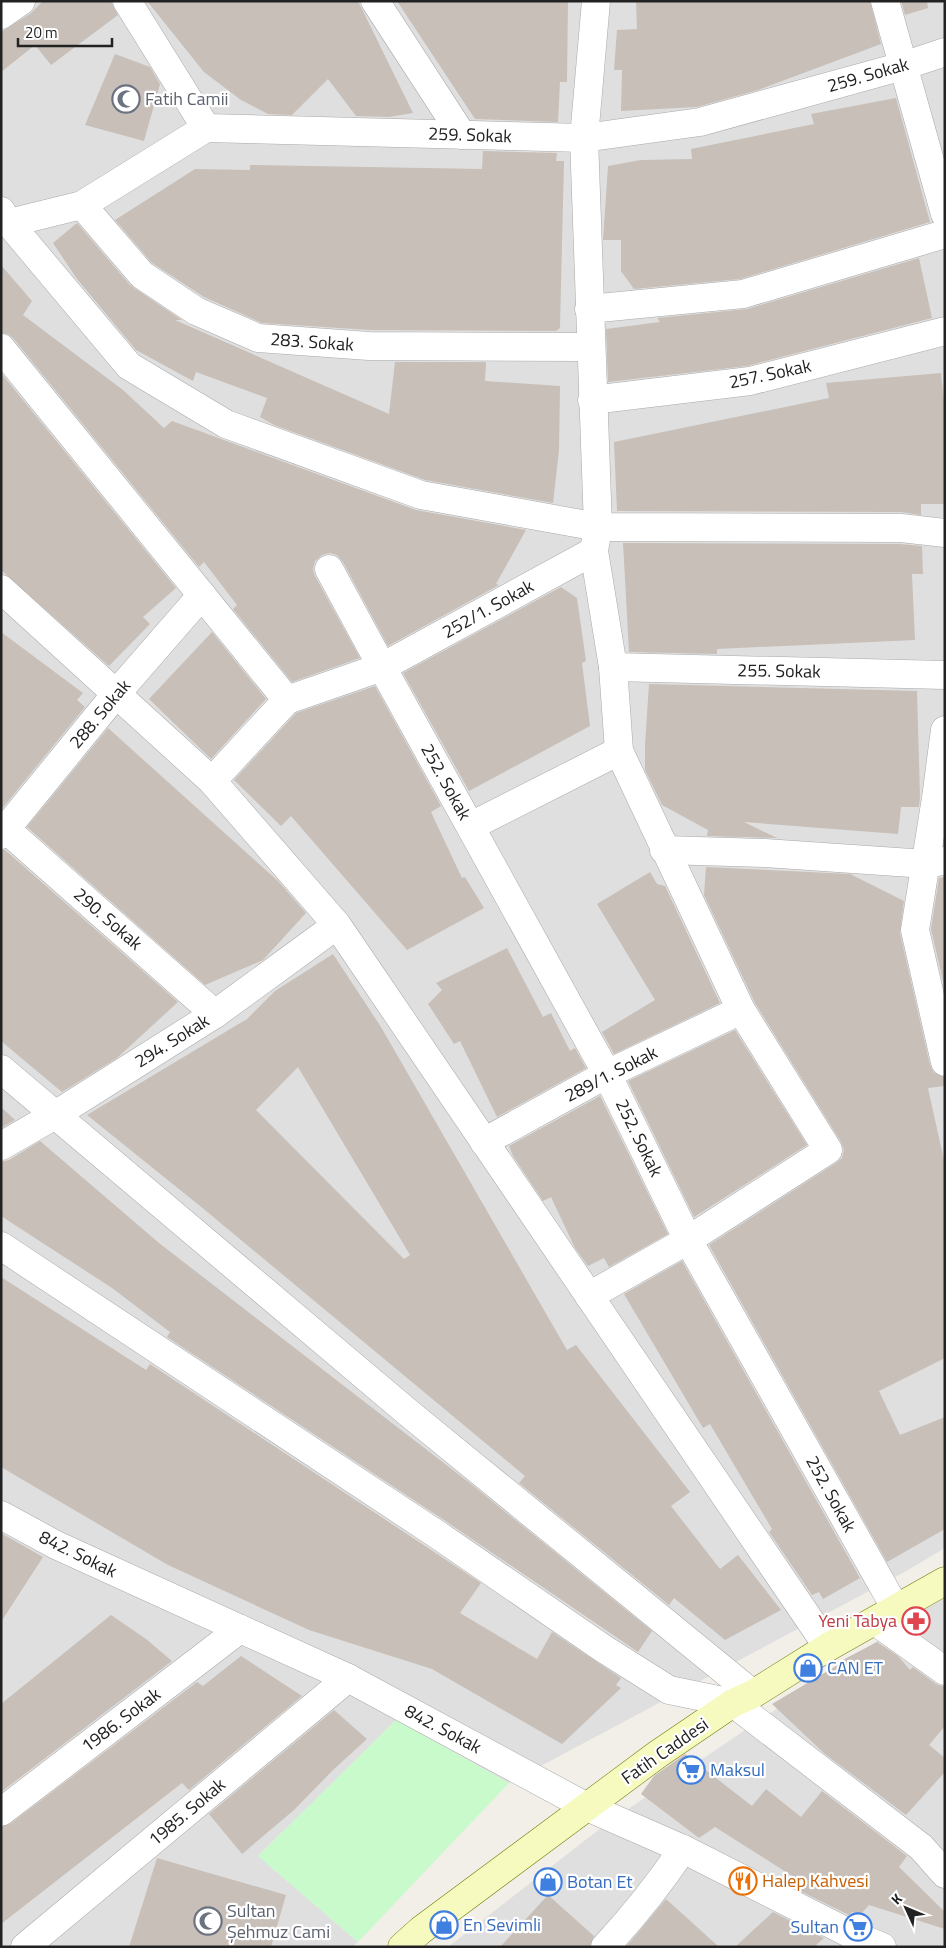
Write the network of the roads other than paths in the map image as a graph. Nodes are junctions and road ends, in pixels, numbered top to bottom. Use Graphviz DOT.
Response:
graph roads {
  1 [pos="21,1"];
  2 [pos="127,1"];
  3 [pos="375,1"];
  4 [pos="596,1"];
  5 [pos="885,1"];
  6 [pos="1,15"];
  7 [pos="945,52"];
  8 [pos="903,66"];
  9 [pos="206,128"];
  10 [pos="462,134"];
  11 [pos="584,138"];
  12 [pos="82,205"];
  13 [pos="945,214"];
  14 [pos="5,217"];
  15 [pos="945,234"];
  16 [pos="589,309"];
  17 [pos="945,332"];
  18 [pos="591,347"];
  19 [pos="1,348"];
  20 [pos="592,400"];
  21 [pos="945,533"];
  22 [pos="596,539"];
  23 [pos="330,569"];
  24 [pos="1,590"];
  25 [pos="202,595"];
  26 [pos="382,667"];
  27 [pos="613,667"];
  28 [pos="945,675"];
  29 [pos="116,695"];
  30 [pos="287,700"];
  31 [pos="945,730"];
  32 [pos="619,751"];
  33 [pos="212,781"];
  34 [pos="471,826"];
  35 [pos="3,830"];
  36 [pos="664,850"];
  37 [pos="935,862"];
  38 [pos="337,925"];
  39 [pos="741,1010"];
  40 [pos="215,1014"];
  41 [pos="945,1062"];
  42 [pos="1,1069"];
  43 [pos="607,1074"];
  44 [pos="55,1115"];
  45 [pos="484,1142"];
  46 [pos="1,1146"];
  47 [pos="688,1240"];
  48 [pos="1,1246"];
  49 [pos="589,1296"];
  50 [pos="1,1515"];
  51 [pos="945,1581"];
  52 [pos="885,1615"];
  53 [pos="240,1629"];
  54 [pos="828,1648"];
  55 [pos="945,1671"];
  56 [pos="348,1678"];
  57 [pos="743,1699"];
  58 [pos="587,1807"];
  59 [pos="1,1812"];
  60 [pos="683,1849"];
  61 [pos="945,1874"];
  62 [pos="842,1940"];
  63 [pos="25,1947"];
  64 [pos="402,1947"];
  65 [pos="605,1947"];
  66 [pos="882,1947"];
  1 -- 6 [label="street"];
  2 -- 9 [label="street"];
  3 -- 10 [label="street"];
  4 -- 11 [label="street"];
  5 -- 8 [label="street"];
  7 -- 8 [label="street, 259. Sokak"];
  8 -- 11 [label="street, 259. Sokak"];
  8 -- 13 [label="street"];
  9 -- 10 [label="street, 259. Sokak"];
  9 -- 12 [label="street"];
  10 -- 11 [label="street, 259. Sokak"];
  11 -- 16 [label="street"];
  12 -- 14 [label="street"];
  12 -- 18 [label="street, 283. Sokak"];
  14 -- 22 [label="street"];
  15 -- 16 [label="street"];
  16 -- 18 [label="street"];
  17 -- 20 [label="street, 257. Sokak"];
  18 -- 20 [label="street"];
  19 -- 25 [label="street"];
  20 -- 22 [label="street"];
  21 -- 22 [label="street"];
  22 -- 26 [label="street, 252/1. Sokak"];
  22 -- 27 [label="street"];
  23 -- 26 [label="street, 252. Sokak"];
  24 -- 29 [label="street"];
  25 -- 29 [label="street, 288. Sokak"];
  25 -- 30 [label="street"];
  26 -- 30 [label="street"];
  26 -- 34 [label="street, 252. Sokak"];
  27 -- 28 [label="street, 255. Sokak"];
  27 -- 32 [label="street"];
  29 -- 33 [label="street"];
  29 -- 35 [label="street, 288. Sokak"];
  30 -- 33 [label="street"];
  31 -- 37 [label="street"];
  32 -- 34 [label="street"];
  32 -- 36 [label="street"];
  33 -- 38 [label="street"];
  34 -- 43 [label="street, 252. Sokak"];
  35 -- 40 [label="street, 290. Sokak"];
  36 -- 37 [label="street"];
  36 -- 39 [label="street"];
  37 -- 41 [label="street"];
  38 -- 40 [label="street, 294. Sokak"];
  38 -- 45 [label="street"];
  39 -- 43 [label="street, 289/1. Sokak"];
  39 -- 47 [label="street"];
  40 -- 44 [label="street, 294. Sokak"];
  42 -- 44 [label="street"];
  43 -- 45 [label="street, 289/1. Sokak"];
  43 -- 47 [label="street, 252. Sokak"];
  44 -- 46 [label="street, 294. Sokak"];
  44 -- 57 [label="street"];
  45 -- 49 [label="street"];
  47 -- 49 [label="street"];
  47 -- 52 [label="street, 252. Sokak"];
  48 -- 57 [label="street"];
  49 -- 54 [label="street"];
  50 -- 53 [label="street, 842. Sokak"];
  51 -- 52 [label="main road, Fatih Caddesi"];
  52 -- 54 [label="main road, Fatih Caddesi"];
  52 -- 55 [label="street"];
  53 -- 56 [label="street, 842. Sokak"];
  53 -- 59 [label="street, 1986. Sokak"];
  54 -- 57 [label="main road, Fatih Caddesi"];
  56 -- 58 [label="street, 842. Sokak"];
  56 -- 63 [label="street, 1985. Sokak"];
  57 -- 58 [label="main road, Fatih Caddesi"];
  57 -- 61 [label="street"];
  58 -- 60 [label="street, 842. Sokak"];
  58 -- 64 [label="main road, Fatih Caddesi"];
  60 -- 62 [label="street, 842. Sokak"];
  60 -- 65 [label="street"];
  62 -- 66 [label="street, 842. Sokak"];
}
